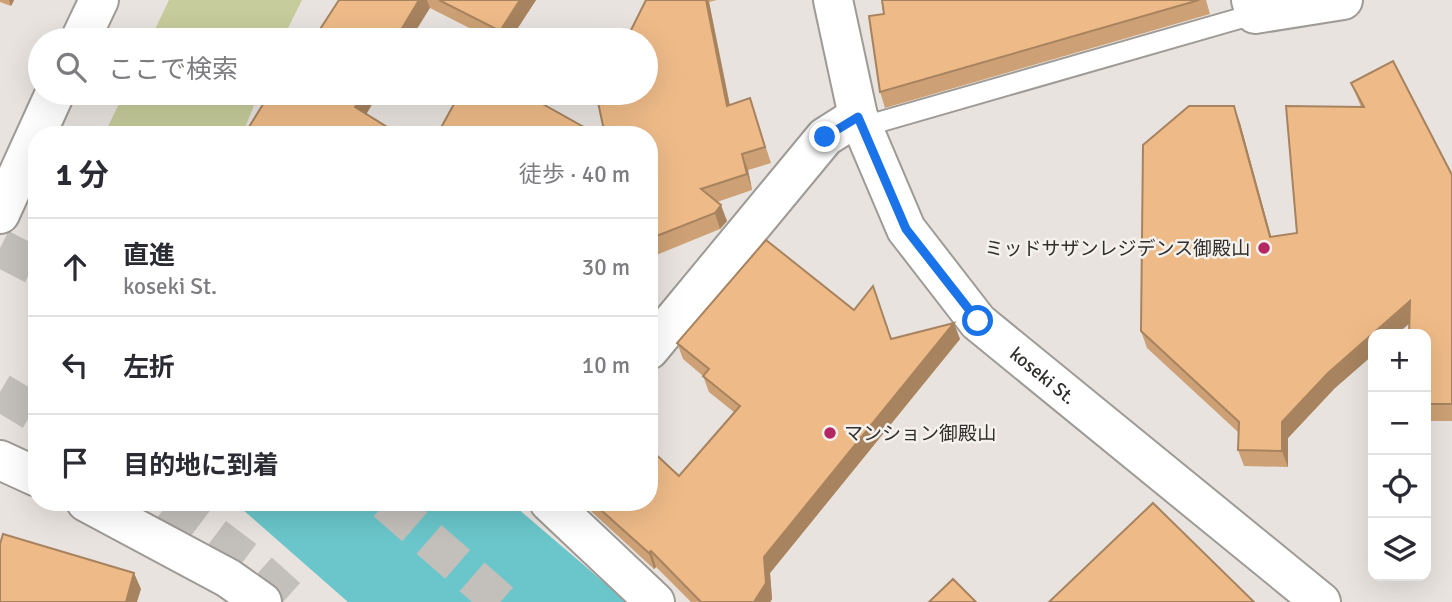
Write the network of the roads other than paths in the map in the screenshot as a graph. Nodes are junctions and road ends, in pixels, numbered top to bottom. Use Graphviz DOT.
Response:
graph roads {
  1 [pos="99,0"];
  2 [pos="833,0"];
  3 [pos="1343,0"];
  4 [pos="1253,7"];
  5 [pos="86,28"];
  6 [pos="49,105"];
  7 [pos="860,122"];
  8 [pos="39,126"];
  9 [pos="28,149"];
  10 [pos="19,168"];
  11 [pos="0,214"];
  12 [pos="658,339"];
  13 [pos="0,460"];
  14 [pos="28,473"];
  15 [pos="103,511"];
  16 [pos="559,511"];
  17 [pos="262,602"];
  18 [pos="655,602"];
  19 [pos="1321,602"];
  1 -- 5 [label="street"];
  2 -- 7 [label="street, koseki St."];
  3 -- 4 [label="street"];
  4 -- 7 [label="lane"];
  6 -- 8 [label="street"];
  7 -- 12 [label="street"];
  7 -- 19 [label="street, koseki St."];
  9 -- 10 [label="street"];
  10 -- 11 [label="street"];
  13 -- 14 [label="street"];
  15 -- 17 [label="street"];
  16 -- 18 [label="street"];
}
